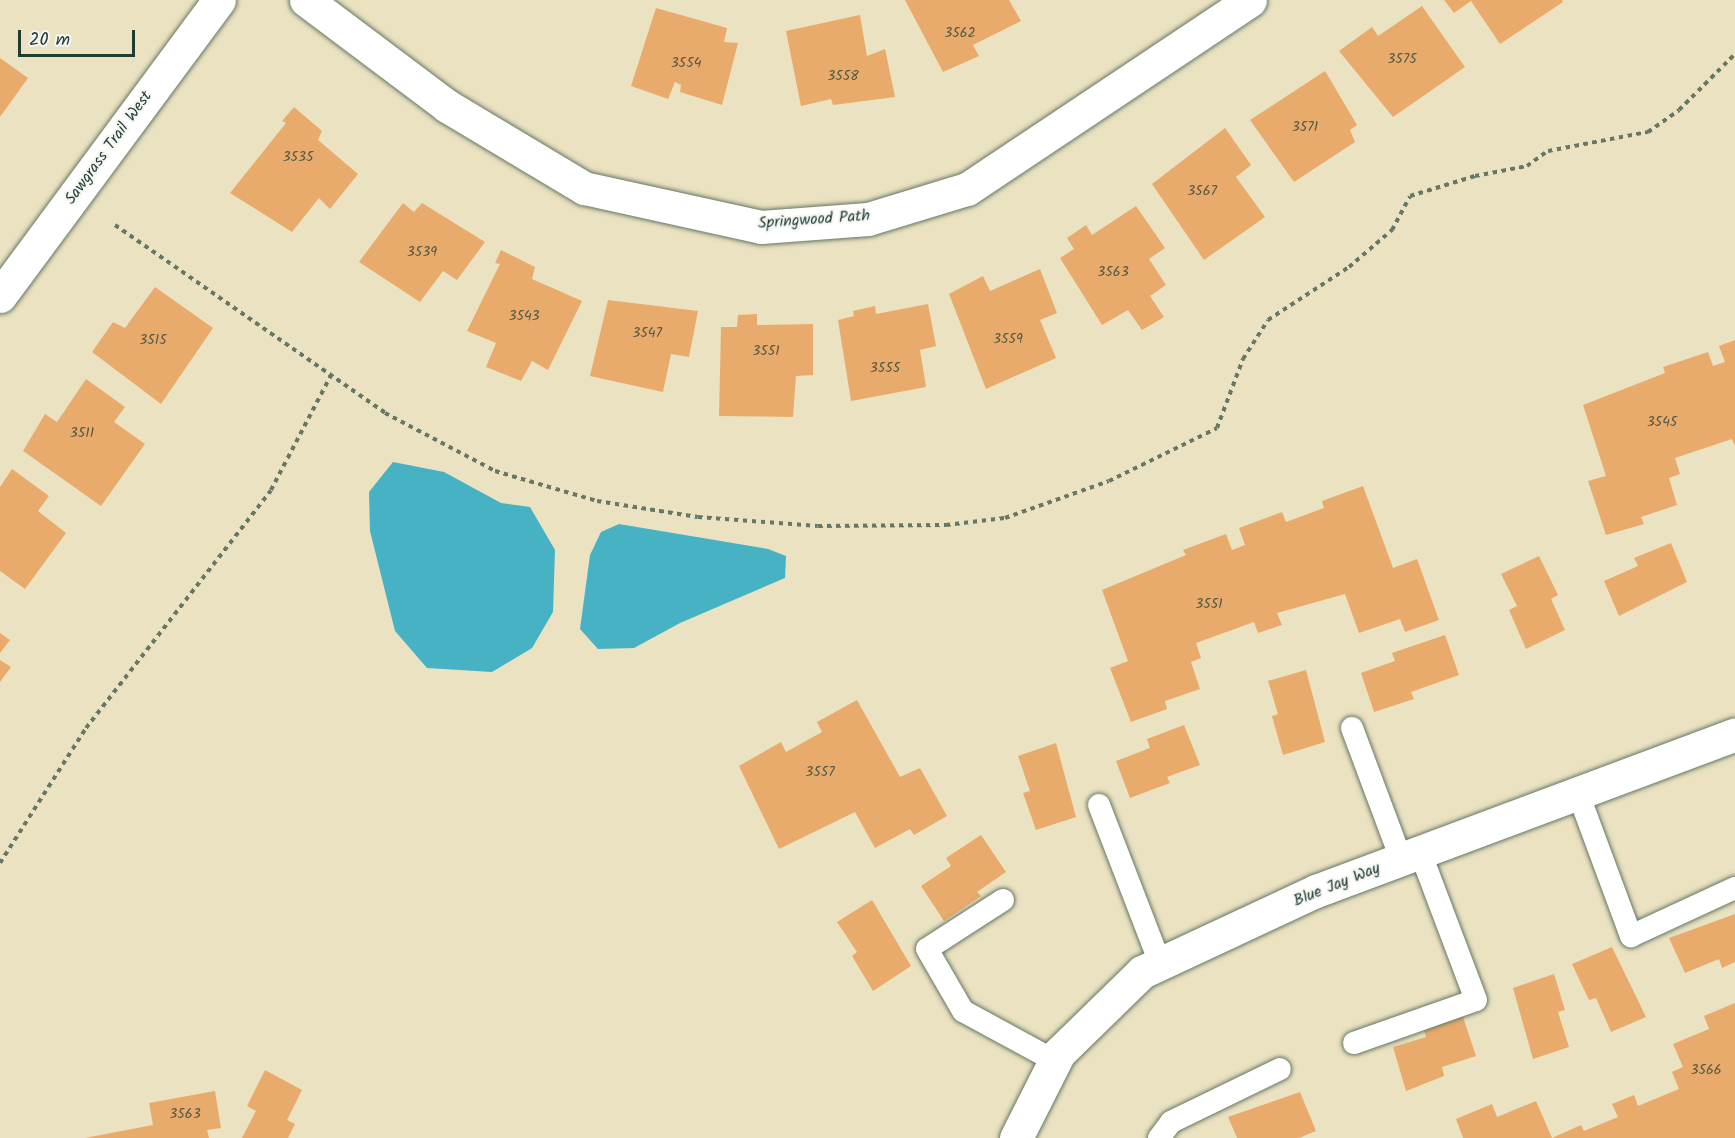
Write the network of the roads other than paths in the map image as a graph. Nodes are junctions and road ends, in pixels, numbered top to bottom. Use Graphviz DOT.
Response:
graph roads {
  1 [pos="219,0"];
  2 [pos="306,0"];
  3 [pos="1250,0"];
  4 [pos="0,296"];
  5 [pos="1352,728"];
  6 [pos="1735,734"];
  7 [pos="1578,793"];
  8 [pos="1099,805"];
  9 [pos="1410,856"];
  10 [pos="1735,888"];
  11 [pos="1003,900"];
  12 [pos="1160,963"];
  13 [pos="1354,1043"];
  14 [pos="1055,1061"];
  15 [pos="1280,1070"];
  16 [pos="1016,1138"];
  17 [pos="1159,1138"];
  1 -- 4 [label="street, Sawgrass Trail West"];
  2 -- 3 [label="street, Springwood Path"];
  5 -- 9 [label="lane"];
  6 -- 7 [label="street, Blue Jay Way"];
  7 -- 9 [label="street, Blue Jay Way"];
  7 -- 10 [label="lane"];
  8 -- 12 [label="lane"];
  9 -- 12 [label="street, Blue Jay Way"];
  9 -- 13 [label="lane"];
  11 -- 14 [label="lane"];
  12 -- 14 [label="street, Blue Jay Way"];
  14 -- 16 [label="street, Blue Jay Way"];
  15 -- 17 [label="lane"];
}
